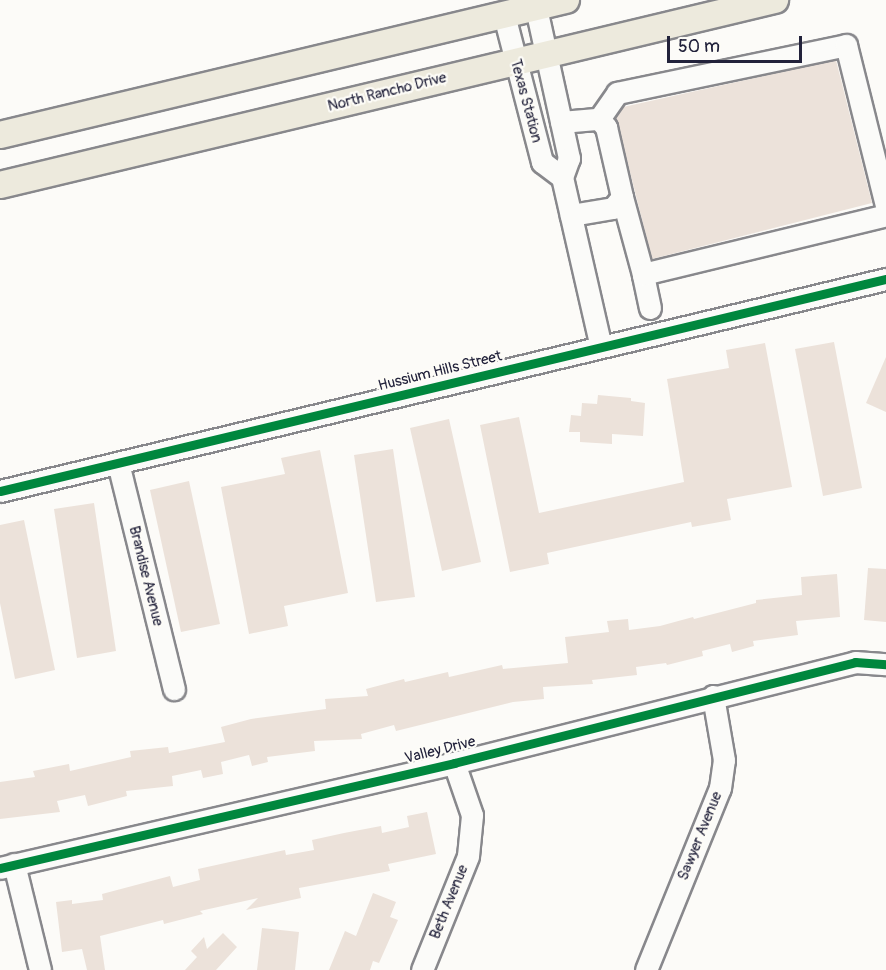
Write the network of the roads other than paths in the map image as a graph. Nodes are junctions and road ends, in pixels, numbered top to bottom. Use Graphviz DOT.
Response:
graph roads {
  1 [pos="566,0"];
  2 [pos="775,0"];
  3 [pos="536,8"];
  4 [pos="504,15"];
  5 [pos="546,55"];
  6 [pos="515,61"];
  7 [pos="598,119"];
  8 [pos="561,122"];
  9 [pos="0,135"];
  10 [pos="562,177"];
  11 [pos="0,185"];
  12 [pos="622,197"];
  13 [pos="886,206"];
  14 [pos="571,214"];
  15 [pos="886,215"];
  16 [pos="644,278"];
  17 [pos="886,279"];
  18 [pos="650,308"];
  19 [pos="601,347"];
  20 [pos="118,463"];
  21 [pos="0,491"];
  22 [pos="886,664"];
  23 [pos="174,689"];
  24 [pos="713,696"];
  25 [pos="454,763"];
  26 [pos="7,866"];
  27 [pos="40,970"];
  28 [pos="422,970"];
  29 [pos="646,970"];
  1 -- 3 [label="main road"];
  2 -- 5 [label="main road, North Rancho Drive"];
  3 -- 4 [label="main road"];
  3 -- 5 [label="street, Texas Station"];
  4 -- 6 [label="street, Texas Station"];
  4 -- 9 [label="main road"];
  5 -- 6 [label="main road, North Rancho Drive"];
  5 -- 8 [label="street, Texas Station"];
  6 -- 10 [label="street, Texas Station"];
  6 -- 11 [label="main road, North Rancho Drive"];
  7 -- 8 [label="street"];
  7 -- 12 [label="street"];
  7 -- 13 [label="street"];
  8 -- 10 [label="street, Texas Station"];
  10 -- 14 [label="street, Texas Station"];
  12 -- 14 [label="street"];
  12 -- 16 [label="street"];
  14 -- 19 [label="street, Texas Station"];
  15 -- 16 [label="street"];
  16 -- 18 [label="street"];
  17 -- 19 [label="street, Hussium Hills Street"];
  19 -- 20 [label="street, Hussium Hills Street"];
  20 -- 21 [label="street, Hussium Hills Street"];
  20 -- 23 [label="street, Brandise Avenue"];
  22 -- 24 [label="street, Valley Drive"];
  24 -- 25 [label="street, Valley Drive"];
  24 -- 29 [label="street, Sawyer Avenue"];
  25 -- 26 [label="street, Valley Drive"];
  25 -- 28 [label="street, Beth Avenue"];
  26 -- 27 [label="street"];
}
